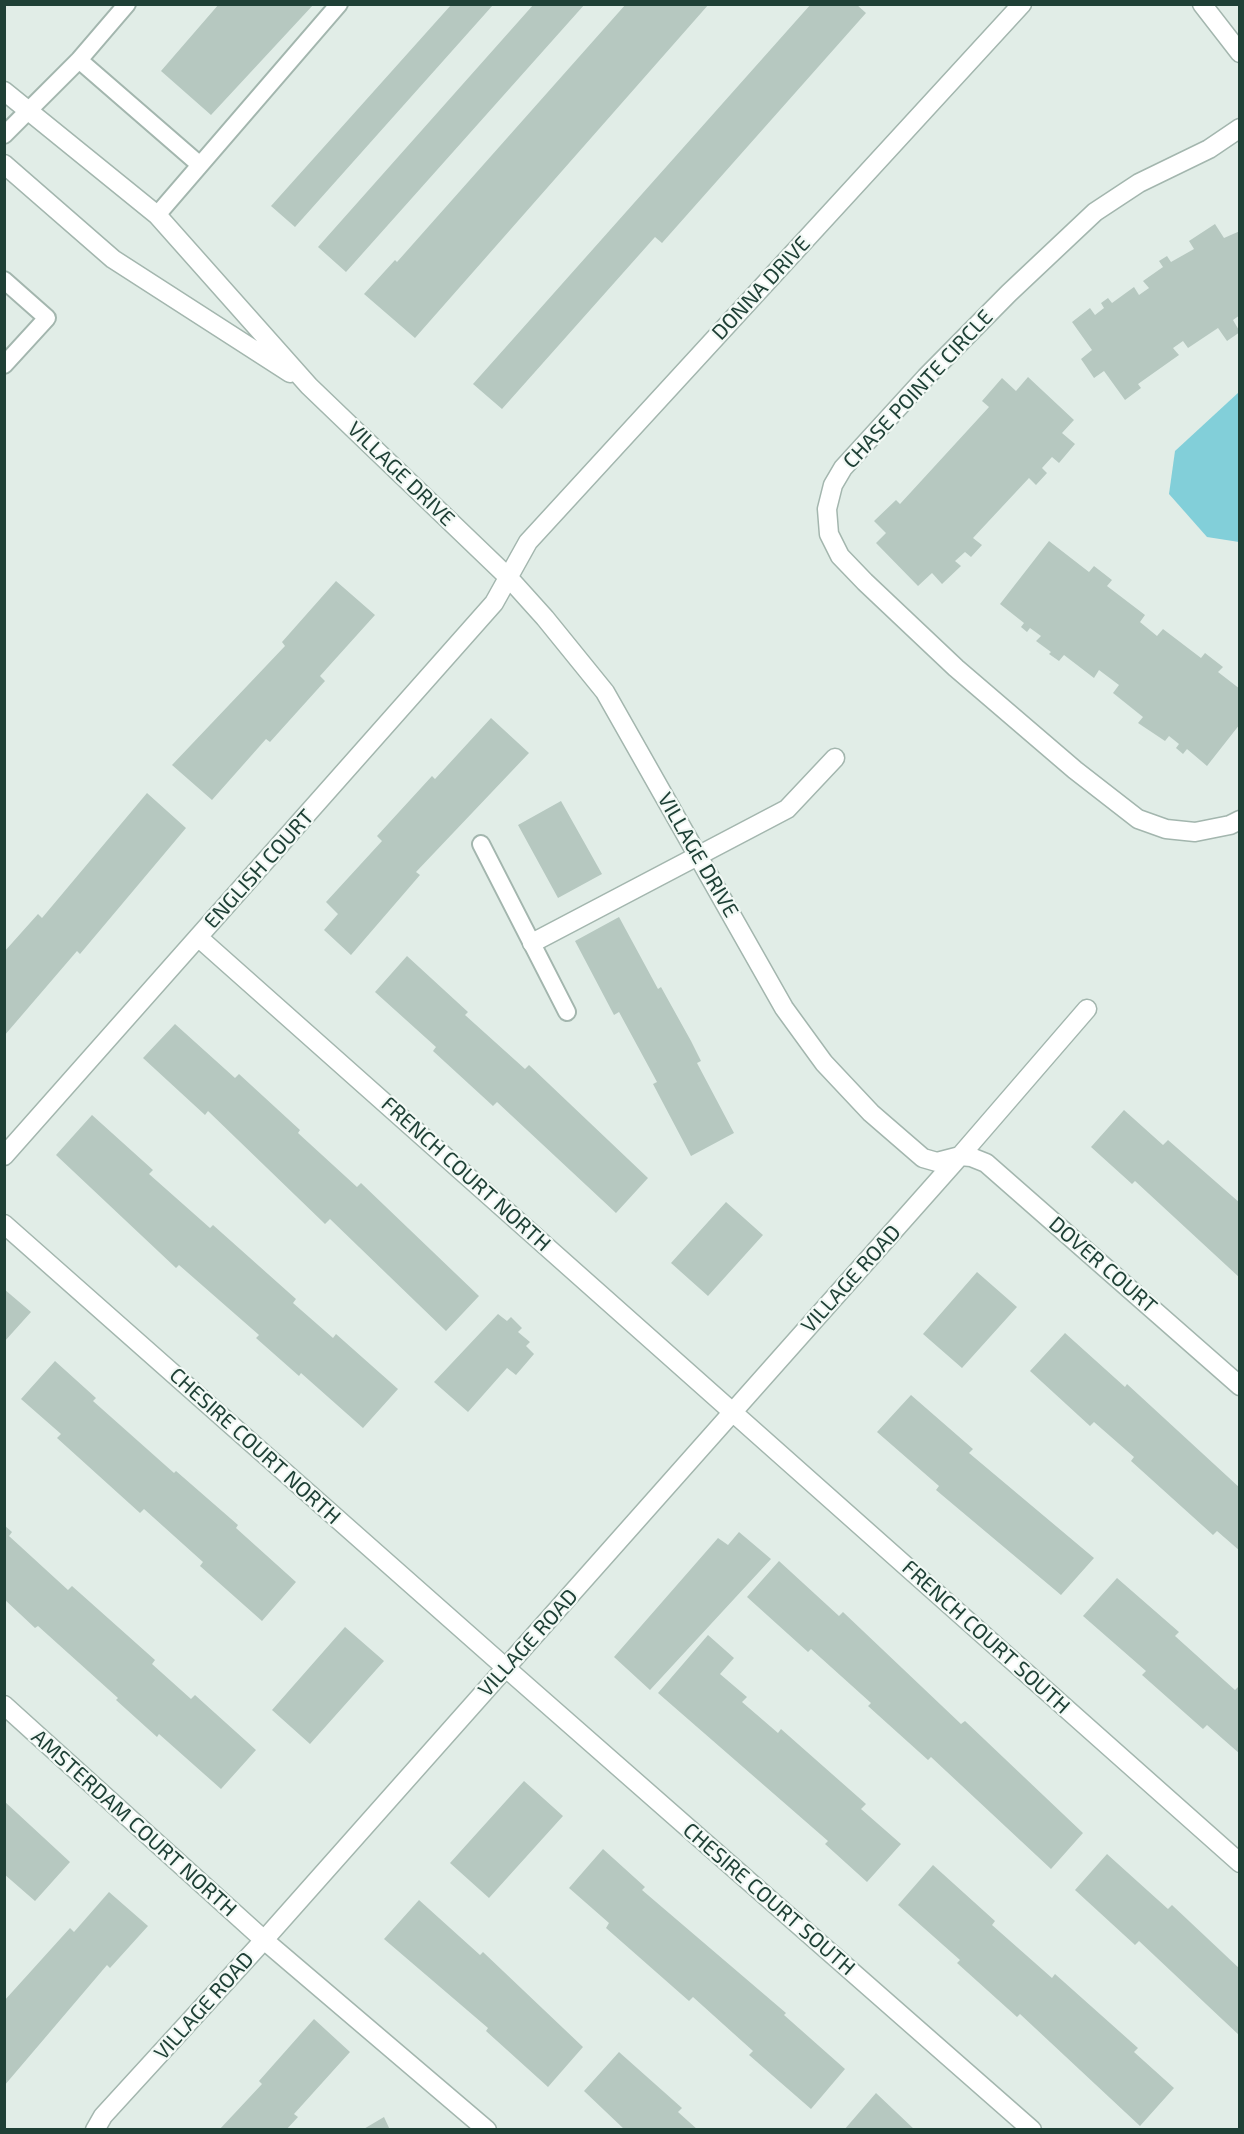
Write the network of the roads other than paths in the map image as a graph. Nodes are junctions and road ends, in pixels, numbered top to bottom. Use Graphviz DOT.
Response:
graph roads {
  1 [pos="127,4"];
  2 [pos="339,4"];
  3 [pos="1022,4"];
  4 [pos="1202,4"];
  5 [pos="1239,52"];
  6 [pos="79,60"];
  7 [pos="4,90"];
  8 [pos="28,111"];
  9 [pos="1239,128"];
  10 [pos="4,135"];
  11 [pos="4,164"];
  12 [pos="200,165"];
  13 [pos="157,215"];
  14 [pos="4,280"];
  15 [pos="4,365"];
  16 [pos="309,386"];
  17 [pos="509,578"];
  18 [pos="835,758"];
  19 [pos="1239,820"];
  20 [pos="481,844"];
  21 [pos="699,856"];
  22 [pos="198,937"];
  23 [pos="532,943"];
  24 [pos="1088,1009"];
  25 [pos="567,1012"];
  26 [pos="960,1155"];
  27 [pos="4,1156"];
  28 [pos="4,1224"];
  29 [pos="1239,1386"];
  30 [pos="734,1411"];
  31 [pos="506,1668"];
  32 [pos="4,1705"];
  33 [pos="1239,1863"];
  34 [pos="264,1940"];
  35 [pos="480,2126"];
  36 [pos="94,2130"];
  37 [pos="1032,2130"];
  1 -- 6 [label="lane"];
  2 -- 12 [label="lane"];
  3 -- 17 [label="street, DONNA DRIVE"];
  4 -- 5 [label="street"];
  6 -- 8 [label="lane"];
  6 -- 12 [label="lane"];
  7 -- 8 [label="street, VILLAGE DRIVE"];
  8 -- 10 [label="lane"];
  8 -- 13 [label="street, VILLAGE DRIVE"];
  9 -- 19 [label="street, CHASE POINTE CIRCLE"];
  11 -- 16 [label="street, VILLAGE DRIVE"];
  12 -- 13 [label="lane"];
  13 -- 16 [label="street, VILLAGE DRIVE"];
  14 -- 15 [label="lane"];
  16 -- 17 [label="street, VILLAGE DRIVE"];
  17 -- 21 [label="street, VILLAGE DRIVE"];
  17 -- 22 [label="street, ENGLISH COURT"];
  18 -- 21 [label="street"];
  20 -- 23 [label="lane"];
  21 -- 23 [label="street"];
  21 -- 26 [label="street, VILLAGE DRIVE"];
  22 -- 27 [label="street, ENGLISH COURT"];
  22 -- 30 [label="street, FRENCH COURT NORTH"];
  23 -- 25 [label="lane"];
  24 -- 26 [label="street"];
  26 -- 29 [label="street, DOVER COURT"];
  26 -- 30 [label="street, VILLAGE ROAD"];
  28 -- 31 [label="street, CHESIRE COURT NORTH"];
  30 -- 31 [label="street, VILLAGE ROAD"];
  30 -- 33 [label="street, FRENCH COURT SOUTH"];
  31 -- 34 [label="street, VILLAGE ROAD"];
  31 -- 37 [label="street, CHESIRE COURT SOUTH"];
  32 -- 34 [label="street, AMSTERDAM COURT NORTH"];
  34 -- 35 [label="street, AMSTERDAM COURT NORTH"];
  34 -- 36 [label="street, VILLAGE ROAD"];
}
